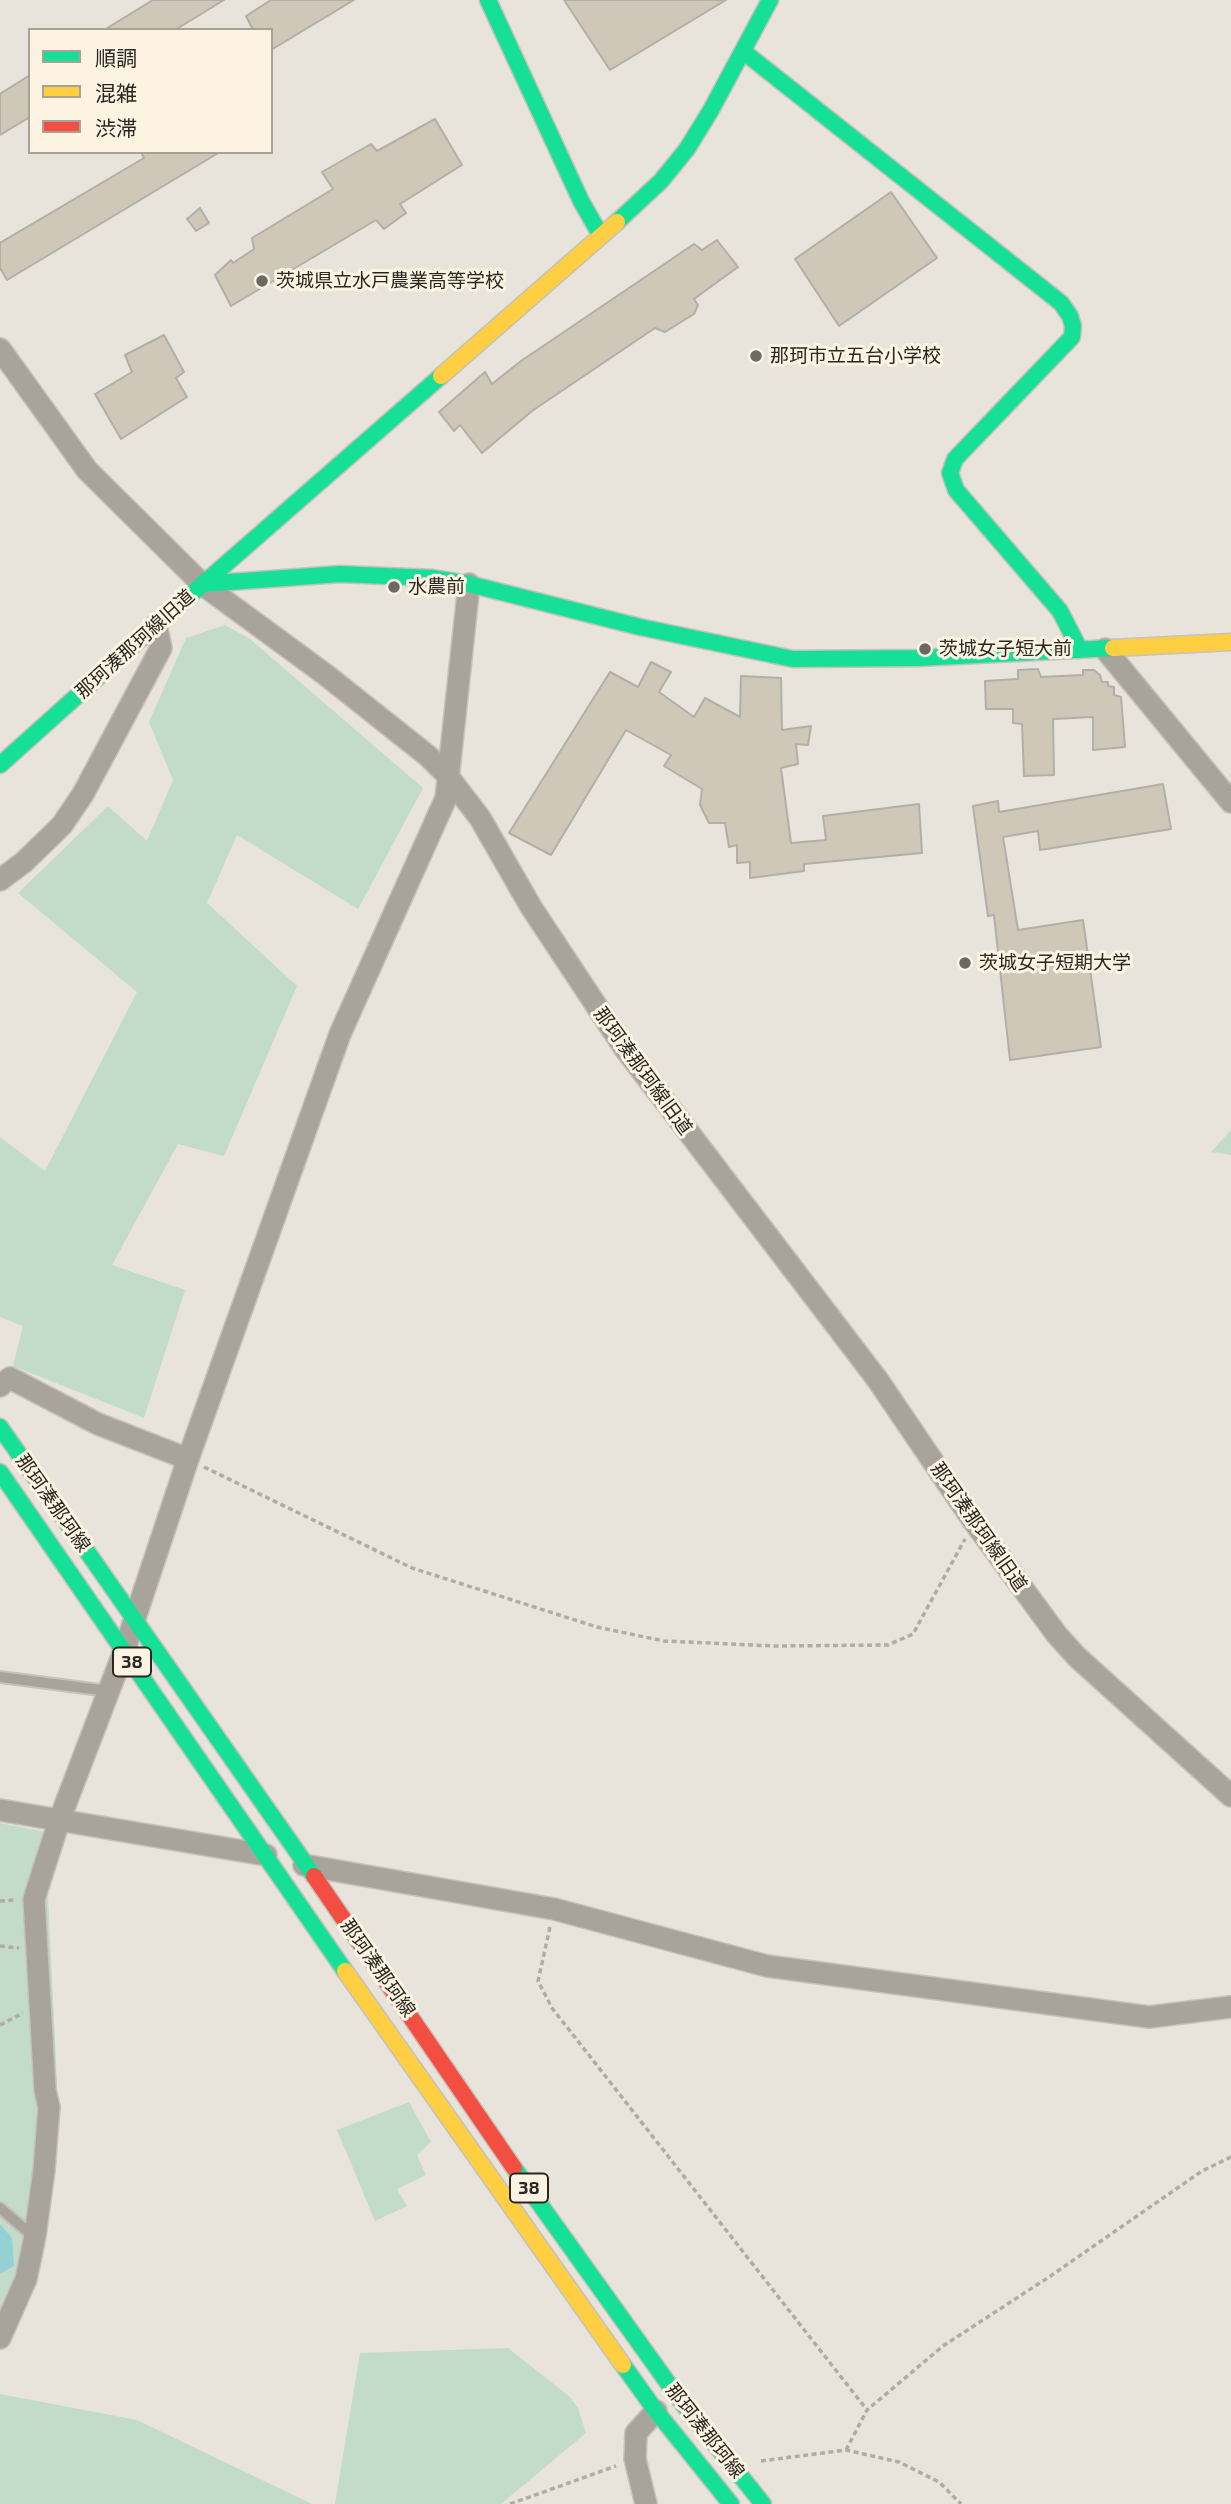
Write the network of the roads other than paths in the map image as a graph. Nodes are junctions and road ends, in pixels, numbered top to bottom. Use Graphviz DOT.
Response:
graph roads {
  1 [pos="488,0"];
  2 [pos="770,0"];
  3 [pos="744,52"];
  4 [pos="601,236"];
  5 [pos="0,349"];
  6 [pos="202,584"];
  7 [pos="469,584"];
  8 [pos="156,625"];
  9 [pos="1231,642"];
  10 [pos="1105,649"];
  11 [pos="1080,650"];
  12 [pos="0,765"];
  13 [pos="447,775"];
  14 [pos="1231,802"];
  15 [pos="0,880"];
  16 [pos="0,1386"];
  17 [pos="0,1427"];
  18 [pos="188,1460"];
  19 [pos="0,1472"];
  20 [pos="134,1618"];
  21 [pos="124,1651"];
  22 [pos="0,1676"];
  23 [pos="108,1691"];
  24 [pos="1231,1796"];
  25 [pos="0,1811"];
  26 [pos="59,1821"];
  27 [pos="262,1854"];
  28 [pos="305,1865"];
  29 [pos="1231,2007"];
  30 [pos="0,2208"];
  31 [pos="27,2231"];
  32 [pos="0,2338"];
  33 [pos="656,2411"];
  34 [pos="646,2504"];
  35 [pos="731,2504"];
  36 [pos="763,2504"];
  1 -- 4 [label="street"];
  2 -- 3 [label="street"];
  3 -- 4 [label="street"];
  3 -- 11 [label="street"];
  4 -- 6 [label="street"];
  5 -- 6 [label="street"];
  6 -- 7 [label="street"];
  6 -- 8 [label="street, 那珂湊那珂線旧道"];
  6 -- 13 [label="street, 那珂湊那珂線旧道"];
  7 -- 11 [label="street"];
  7 -- 13 [label="street"];
  8 -- 12 [label="street, 那珂湊那珂線旧道"];
  8 -- 15 [label="street"];
  9 -- 10 [label="street"];
  10 -- 11 [label="street"];
  10 -- 14 [label="street"];
  13 -- 18 [label="street"];
  13 -- 24 [label="street, 那珂湊那珂線旧道"];
  16 -- 18 [label="street"];
  17 -- 20 [label="street, 那珂湊那珂線 / 38"];
  18 -- 20 [label="street"];
  19 -- 21 [label="street, 那珂湊那珂線 / 38"];
  20 -- 21 [label="street"];
  20 -- 28 [label="street, 那珂湊那珂線 / 38"];
  21 -- 23 [label="street"];
  21 -- 27 [label="street, 那珂湊那珂線 / 38"];
  22 -- 23 [label="lane"];
  23 -- 26 [label="street"];
  25 -- 26 [label="street"];
  26 -- 27 [label="street"];
  26 -- 32 [label="street"];
  27 -- 28 [label="street"];
  27 -- 33 [label="street, 那珂湊那珂線 / 38"];
  28 -- 29 [label="street"];
  28 -- 36 [label="street, 那珂湊那珂線 / 38"];
  30 -- 31 [label="lane"];
  33 -- 34 [label="street"];
  33 -- 35 [label="street, 那珂湊那珂線 / 38"];
}
